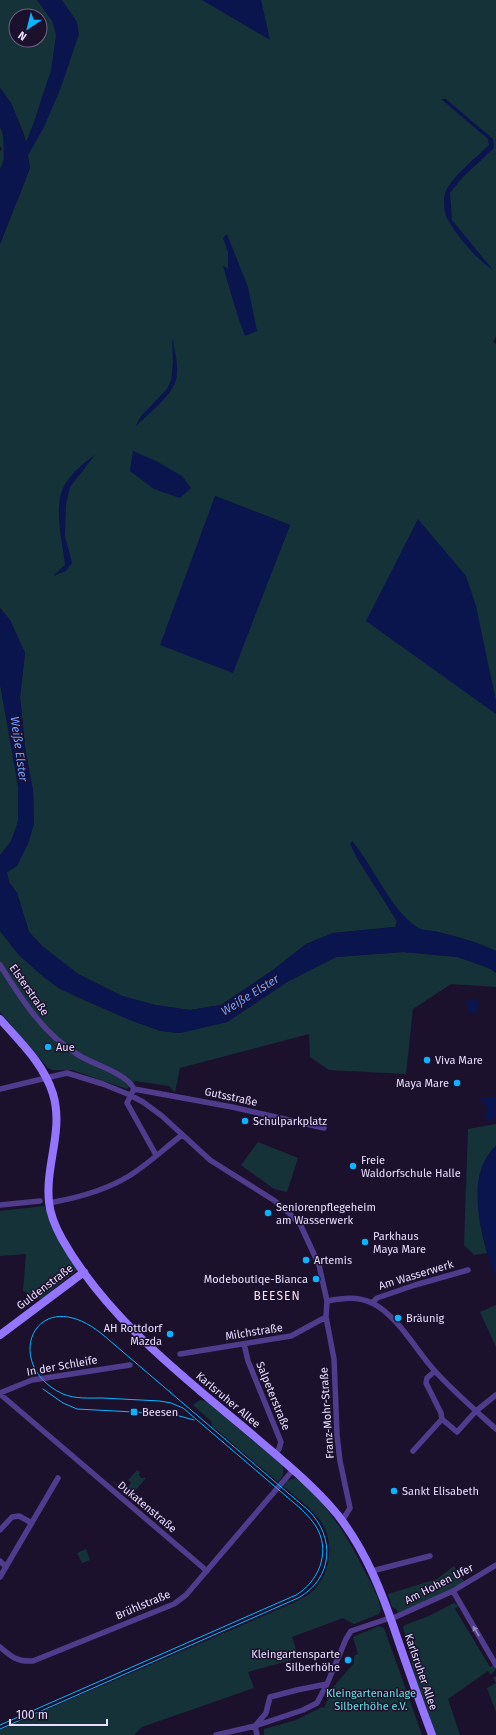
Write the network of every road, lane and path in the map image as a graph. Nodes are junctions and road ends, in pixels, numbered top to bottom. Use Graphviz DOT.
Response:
graph roads {
  1 [pos="0,965"];
  2 [pos="0,1019"];
  3 [pos="47,1079"];
  4 [pos="0,1089"];
  5 [pos="134,1089"];
  6 [pos="130,1095"];
  7 [pos="324,1128"];
  8 [pos="182,1135"];
  9 [pos="156,1155"];
  10 [pos="40,1201"];
  11 [pos="54,1202"];
  12 [pos="0,1205"];
  13 [pos="468,1270"];
  14 [pos="84,1272"];
  15 [pos="327,1301"];
  16 [pos="372,1303"];
  17 [pos="326,1317"];
  18 [pos="0,1335"];
  19 [pos="244,1344"];
  20 [pos="180,1354"];
  21 [pos="130,1365"];
  22 [pos="435,1371"];
  23 [pos="0,1394"];
  24 [pos="496,1395"];
  25 [pos="476,1411"];
  26 [pos="442,1419"];
  27 [pos="496,1429"];
  28 [pos="413,1451"];
  29 [pos="275,1454"];
  30 [pos="293,1470"];
  31 [pos="58,1478"];
  32 [pos="342,1520"];
  33 [pos="32,1523"];
  34 [pos="0,1530"];
  35 [pos="430,1556"];
  36 [pos="0,1561"];
  37 [pos="496,1565"];
  38 [pos="6,1566"];
  39 [pos="206,1571"];
  40 [pos="372,1571"];
  41 [pos="0,1577"];
  42 [pos="453,1591"];
  43 [pos="391,1618"];
  44 [pos="0,1647"];
  45 [pos="496,1665"];
  46 [pos="327,1684"];
  47 [pos="255,1726"];
  48 [pos="216,1735"];
  49 [pos="257,1735"];
  50 [pos="432,1735"];
  1 -- 5 [label="street, Elsterstraße"];
  2 -- 3 [label="street, Karlsruher Allee"];
  3 -- 4 [label="street, Franz-Mohr-Straße"];
  3 -- 6 [label="street, Franz-Mohr-Straße"];
  3 -- 14 [label="street, Karlsruher Allee"];
  5 -- 6 [label="street"];
  5 -- 7 [label="street, Gutsstraße"];
  6 -- 8 [label="street, Franz-Mohr-Straße"];
  6 -- 9 [label="street"];
  8 -- 9 [label="street"];
  8 -- 15 [label="street, Franz-Mohr-Straße"];
  9 -- 11 [label="street"];
  10 -- 12 [label="street"];
  13 -- 16 [label="street, Am Wasserwerk"];
  14 -- 18 [label="street, Guldenstraße"];
  14 -- 29 [label="street, Karlsruher Allee"];
  15 -- 16 [label="street"];
  15 -- 17 [label="street, Franz-Mohr-Straße"];
  16 -- 22 [label="street"];
  17 -- 19 [label="street, Milchstraße"];
  17 -- 32 [label="street, Franz-Mohr-Straße"];
  19 -- 20 [label="street, Milchstraße"];
  19 -- 29 [label="street, Salpeterstraße"];
  21 -- 23 [label="street, In der Schleife"];
  22 -- 25 [label="street"];
  22 -- 26 [label="street"];
  23 -- 39 [label="street, Dukatenstraße"];
  24 -- 25 [label="street"];
  25 -- 26 [label="street"];
  25 -- 27 [label="street"];
  26 -- 28 [label="street"];
  29 -- 30 [label="street, Karlsruher Allee"];
  30 -- 32 [label="street, Karlsruher Allee"];
  30 -- 39 [label="street, Brühlstraße"];
  31 -- 33 [label="street"];
  32 -- 40 [label="street, Karlsruher Allee"];
  33 -- 34 [label="street"];
  33 -- 38 [label="street"];
  35 -- 40 [label="street"];
  36 -- 38 [label="street"];
  37 -- 42 [label="street, Am Hohen Ufer"];
  38 -- 41 [label="street"];
  39 -- 44 [label="street, Brühlstraße"];
  40 -- 43 [label="street, Karlsruher Allee"];
  42 -- 43 [label="street, Am Hohen Ufer"];
  45 -- 42 [label="street, one-way"];
  43 -- 46 [label="street, Am Hohen Ufer"];
  43 -- 50 [label="street, Karlsruher Allee"];
  46 -- 47 [label="street, Am Hohen Ufer"];
  46 -- 47 [label="street"];
  47 -- 48 [label="street, Am Hohen Ufer"];
  47 -- 49 [label="street"];
}
